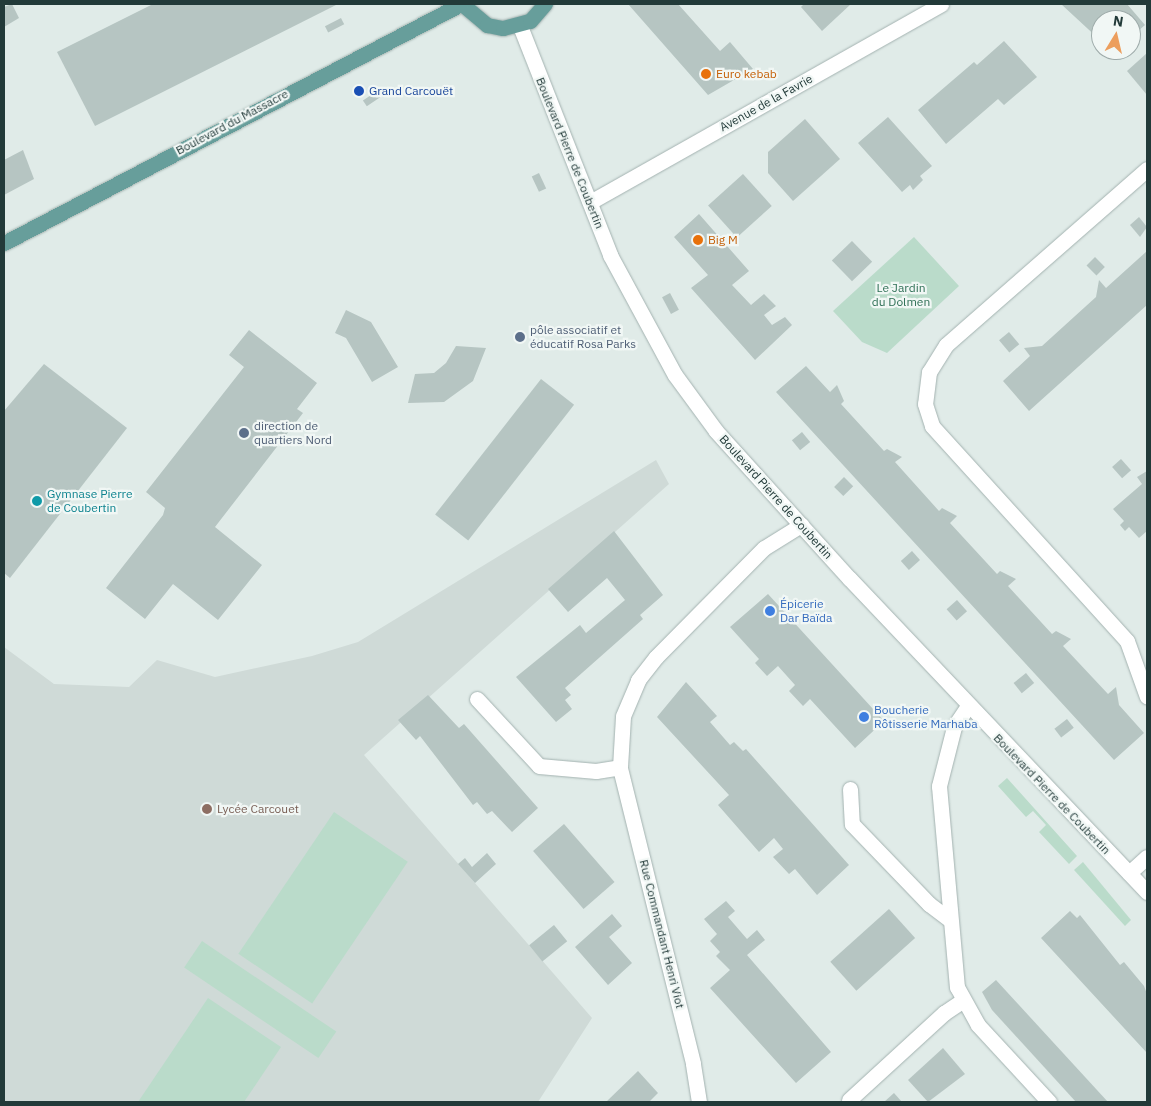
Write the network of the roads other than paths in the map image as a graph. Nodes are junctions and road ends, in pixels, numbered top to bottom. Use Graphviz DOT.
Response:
graph roads {
  1 [pos="462,4"];
  2 [pos="545,4"];
  3 [pos="941,4"];
  4 [pos="520,26"];
  5 [pos="1147,169"];
  6 [pos="590,202"];
  7 [pos="4,243"];
  8 [pos="801,525"];
  9 [pos="1147,696"];
  10 [pos="477,699"];
  11 [pos="968,706"];
  12 [pos="620,767"];
  13 [pos="850,789"];
  14 [pos="1147,857"];
  15 [pos="1128,873"];
  16 [pos="1147,892"];
  17 [pos="950,920"];
  18 [pos="962,1001"];
  19 [pos="850,1100"];
  20 [pos="699,1102"];
  21 [pos="1049,1102"];
  1 -- 4 [label="main road"];
  1 -- 7 [label="main road, Boulevard du Massacre"];
  2 -- 4 [label="main road"];
  3 -- 6 [label="street, Avenue de la Favrie"];
  4 -- 6 [label="street, Boulevard Pierre de Coubertin"];
  5 -- 9 [label="street"];
  6 -- 8 [label="street, Boulevard Pierre de Coubertin"];
  8 -- 11 [label="street, Boulevard Pierre de Coubertin"];
  8 -- 12 [label="street, Rue Commandant Henri Viot"];
  10 -- 12 [label="street"];
  11 -- 15 [label="street, Boulevard Pierre de Coubertin"];
  11 -- 17 [label="street"];
  12 -- 20 [label="street, Rue Commandant Henri Viot"];
  13 -- 17 [label="street"];
  14 -- 15 [label="street"];
  15 -- 16 [label="street, Boulevard Pierre de Coubertin"];
  17 -- 18 [label="street"];
  18 -- 19 [label="street"];
  18 -- 21 [label="street"];
}
